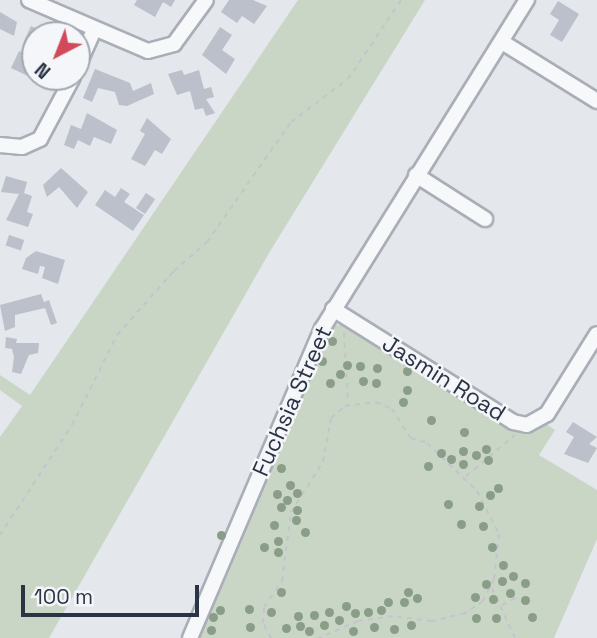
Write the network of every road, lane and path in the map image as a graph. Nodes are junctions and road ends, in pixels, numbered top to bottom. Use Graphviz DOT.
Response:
graph roads {
  1 [pos="29,0"];
  2 [pos="206,0"];
  3 [pos="401,0"];
  4 [pos="527,0"];
  5 [pos="94,30"];
  6 [pos="91,37"];
  7 [pos="502,41"];
  8 [pos="66,91"];
  9 [pos="597,101"];
  10 [pos="0,145"];
  11 [pos="416,175"];
  12 [pos="485,219"];
  13 [pos="338,312"];
  14 [pos="597,334"];
  15 [pos="348,405"];
  16 [pos="520,424"];
  17 [pos="465,477"];
  18 [pos="0,535"];
  19 [pos="491,587"];
  20 [pos="519,596"];
  21 [pos="502,605"];
  22 [pos="190,638"];
  23 [pos="271,638"];
  24 [pos="319,638"];
  25 [pos="515,638"];
  1 -- 5 [label="street"];
  2 -- 5 [label="street"];
  3 -- 18 [label="path"];
  4 -- 7 [label="street, Fuchsia Street"];
  5 -- 6 [label="street"];
  7 -- 9 [label="street"];
  7 -- 11 [label="street, Fuchsia Street"];
  8 -- 10 [label="street"];
  11 -- 12 [label="street"];
  11 -- 13 [label="street, Fuchsia Street"];
  13 -- 15 [label="path"];
  13 -- 16 [label="street, Jasmin Road"];
  13 -- 22 [label="street, Fuchsia Street"];
  14 -- 16 [label="street, Jasmin Road"];
  15 -- 17 [label="path"];
  15 -- 23 [label="path"];
  16 -- 17 [label="path"];
  17 -- 19 [label="path"];
  19 -- 21 [label="path"];
  19 -- 24 [label="path"];
  20 -- 21 [label="path"];
  21 -- 25 [label="path"];
}
